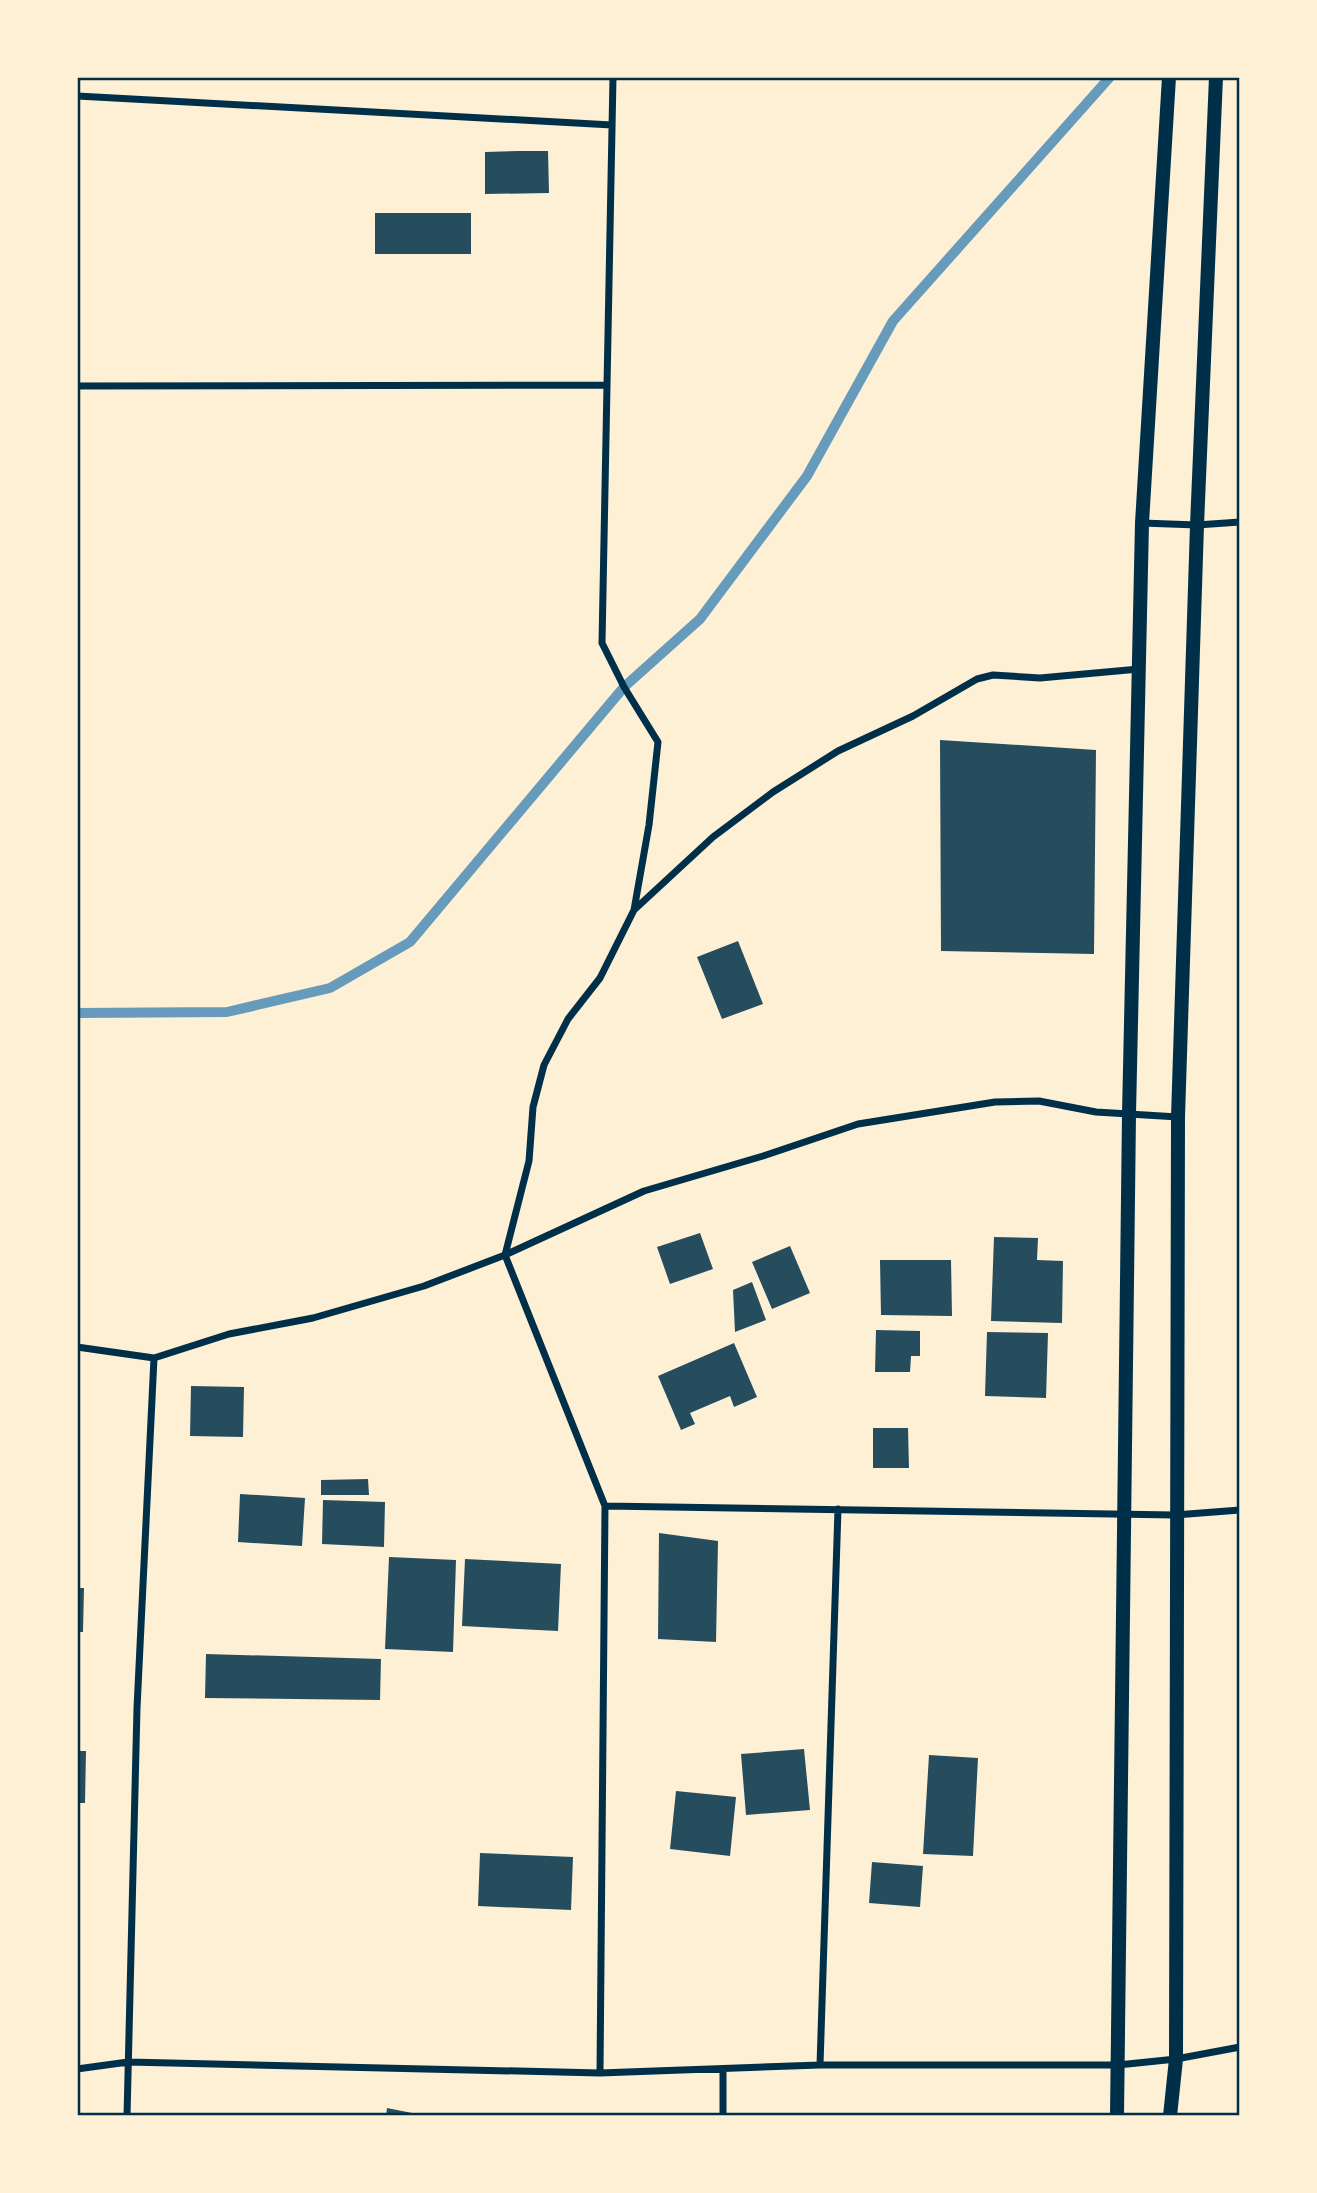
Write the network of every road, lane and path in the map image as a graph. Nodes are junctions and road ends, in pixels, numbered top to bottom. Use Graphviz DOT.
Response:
graph roads {
  1 [pos="613,77"];
  2 [pos="1168,77"];
  3 [pos="1216,77"];
  4 [pos="77,96"];
  5 [pos="612,125"];
  6 [pos="607,385"];
  7 [pos="77,386"];
  8 [pos="1240,522"];
  9 [pos="1142,523"];
  10 [pos="1197,525"];
  11 [pos="1139,669"];
  12 [pos="634,910"];
  13 [pos="1129,1114"];
  14 [pos="1178,1117"];
  15 [pos="505,1255"];
  16 [pos="77,1347"];
  17 [pos="154,1357"];
  18 [pos="605,1506"];
  19 [pos="838,1509"];
  20 [pos="1240,1510"];
  21 [pos="1127,1513"];
  22 [pos="1175,1515"];
  23 [pos="1240,2047"];
  24 [pos="1175,2059"];
  25 [pos="128,2062"];
  26 [pos="820,2065"];
  27 [pos="1118,2065"];
  28 [pos="77,2069"];
  29 [pos="723,2069"];
  30 [pos="600,2073"];
  31 [pos="127,2116"];
  32 [pos="723,2116"];
  33 [pos="1117,2116"];
  34 [pos="1170,2116"];
  1 -- 5 [label="street"];
  2 -- 9 [label="main road"];
  3 -- 10 [label="main road"];
  4 -- 5 [label="street"];
  5 -- 6 [label="street"];
  6 -- 7 [label="street"];
  6 -- 12 [label="street"];
  8 -- 10 [label="street"];
  9 -- 10 [label="street"];
  9 -- 11 [label="main road"];
  10 -- 14 [label="main road"];
  11 -- 12 [label="street"];
  11 -- 13 [label="main road"];
  12 -- 15 [label="street"];
  13 -- 14 [label="street"];
  13 -- 15 [label="street"];
  13 -- 21 [label="main road"];
  14 -- 22 [label="main road"];
  15 -- 17 [label="street"];
  15 -- 18 [label="street"];
  16 -- 17 [label="street"];
  17 -- 25 [label="street"];
  18 -- 19 [label="street"];
  18 -- 30 [label="street"];
  19 -- 21 [label="street"];
  19 -- 26 [label="street"];
  20 -- 22 [label="street"];
  21 -- 22 [label="street"];
  21 -- 27 [label="main road"];
  22 -- 24 [label="main road"];
  23 -- 24 [label="street"];
  24 -- 27 [label="street"];
  24 -- 34 [label="main road"];
  25 -- 28 [label="street"];
  25 -- 30 [label="street"];
  25 -- 31 [label="street"];
  26 -- 27 [label="street"];
  26 -- 29 [label="street"];
  27 -- 33 [label="main road"];
  29 -- 30 [label="street"];
  29 -- 32 [label="street"];
}
